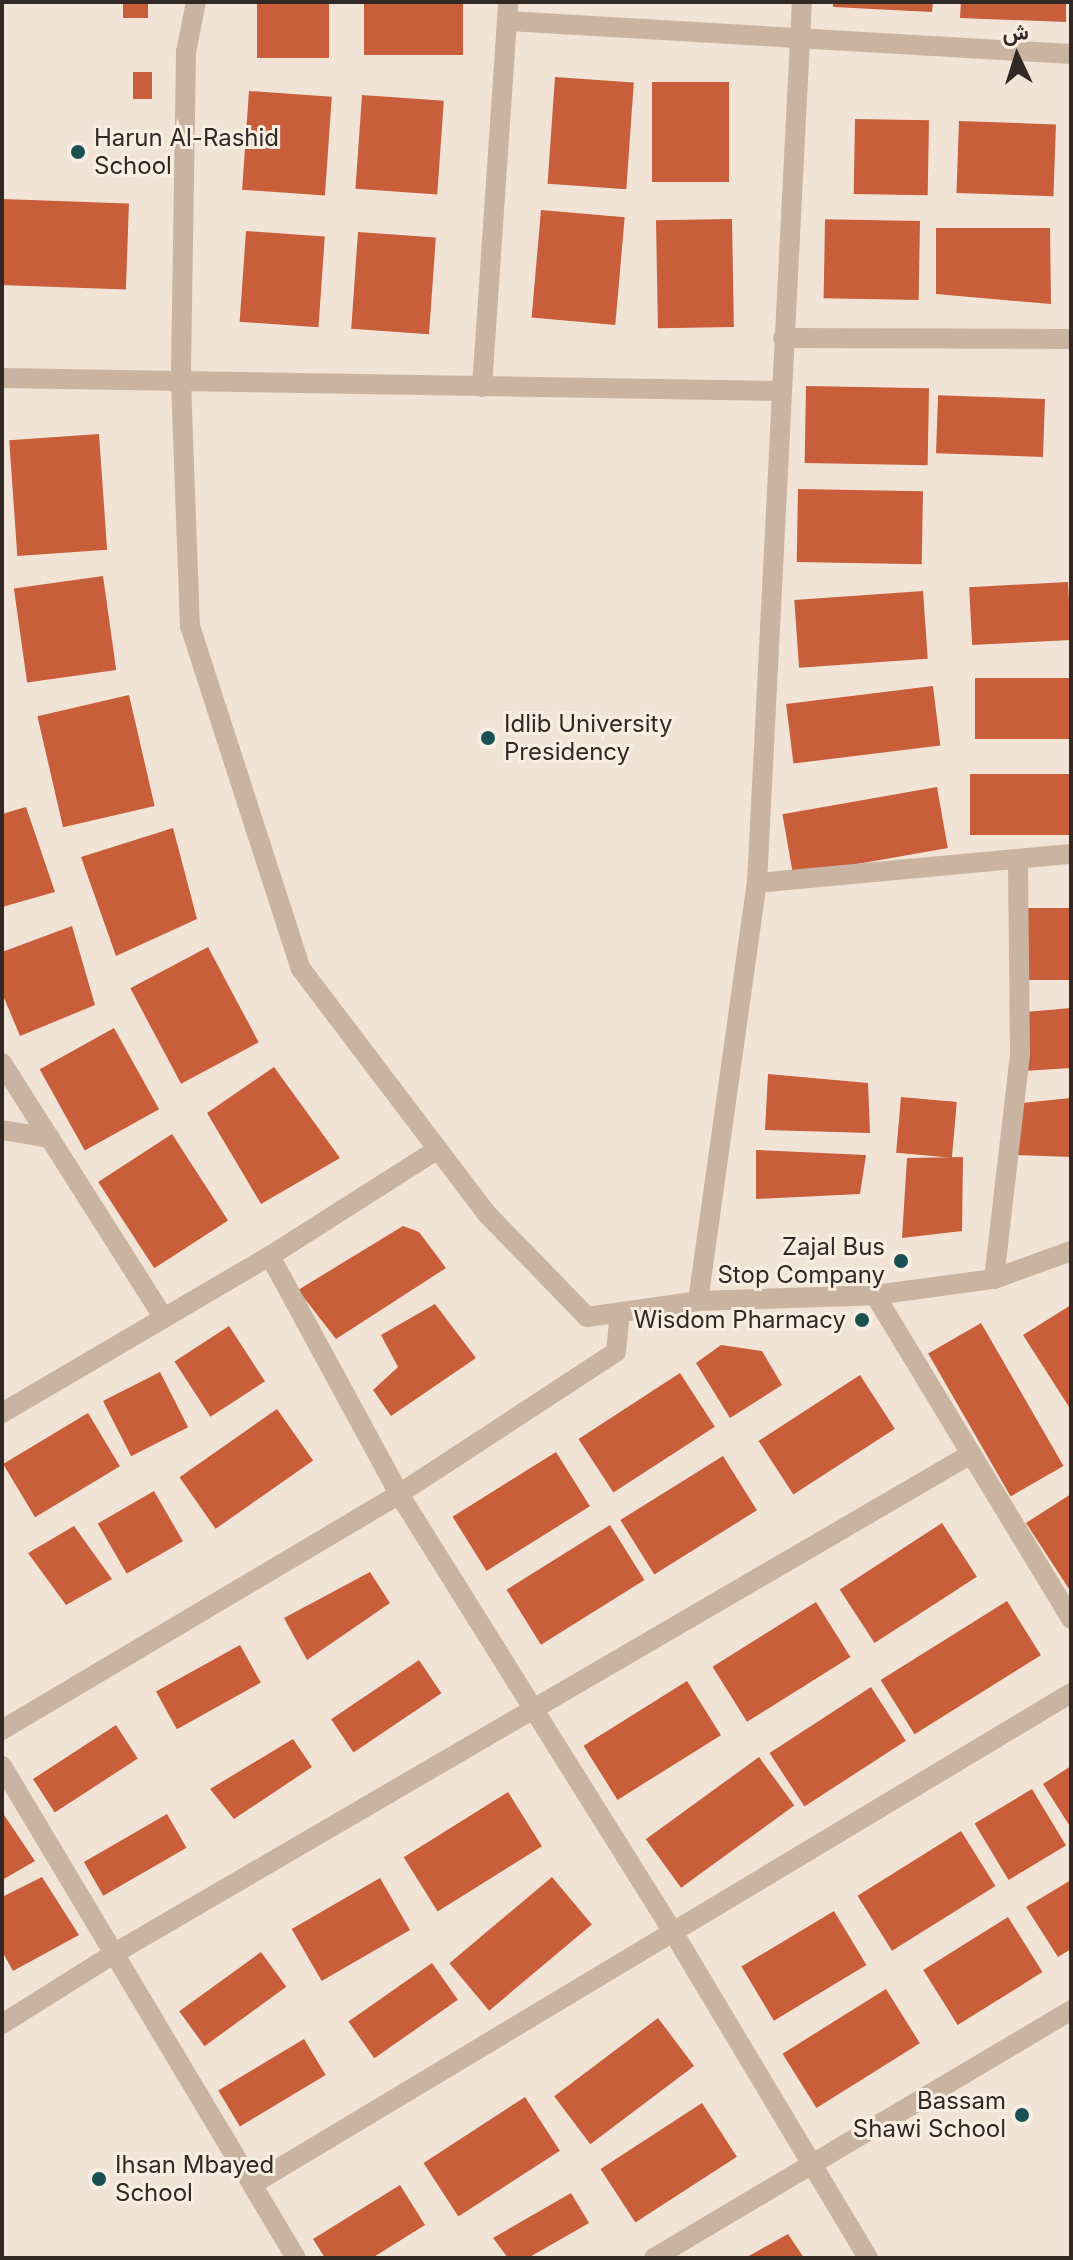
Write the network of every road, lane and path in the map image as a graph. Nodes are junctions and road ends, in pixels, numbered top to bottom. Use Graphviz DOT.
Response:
graph roads {
  1 [pos="196,2"];
  2 [pos="802,2"];
  3 [pos="507,12"];
  4 [pos="799,40"];
  5 [pos="1071,54"];
  6 [pos="783,338"];
  7 [pos="1071,339"];
  8 [pos="2,378"];
  9 [pos="181,382"];
  10 [pos="482,387"];
  11 [pos="780,391"];
  12 [pos="1071,854"];
  13 [pos="1018,859"];
  14 [pos="757,883"];
  15 [pos="2,1063"];
  16 [pos="2,1130"];
  17 [pos="50,1138"];
  18 [pos="438,1149"];
  19 [pos="1071,1251"];
  20 [pos="270,1256"];
  21 [pos="994,1279"];
  22 [pos="875,1295"];
  23 [pos="698,1301"];
  24 [pos="620,1312"];
  25 [pos="164,1318"];
  26 [pos="2,1413"];
  27 [pos="971,1454"];
  28 [pos="399,1494"];
  29 [pos="1071,1619"];
  30 [pos="1071,1693"];
  31 [pos="534,1709"];
  32 [pos="2,1730"];
  33 [pos="2,1766"];
  34 [pos="673,1932"];
  35 [pos="115,1953"];
  36 [pos="1071,2010"];
  37 [pos="2,2024"];
  38 [pos="812,2164"];
  39 [pos="253,2184"];
  40 [pos="296,2258"];
  41 [pos="654,2258"];
  42 [pos="868,2258"];
  1 -- 9 [label="street"];
  2 -- 4 [label="street"];
  3 -- 4 [label="street"];
  3 -- 10 [label="street"];
  4 -- 5 [label="street"];
  4 -- 6 [label="street"];
  6 -- 7 [label="street"];
  6 -- 11 [label="street"];
  8 -- 9 [label="street"];
  9 -- 10 [label="street"];
  9 -- 18 [label="street"];
  10 -- 11 [label="street"];
  11 -- 14 [label="street"];
  12 -- 13 [label="street"];
  13 -- 14 [label="street"];
  13 -- 21 [label="street"];
  14 -- 23 [label="street"];
  15 -- 17 [label="street"];
  16 -- 17 [label="street"];
  17 -- 25 [label="street"];
  18 -- 20 [label="street"];
  18 -- 24 [label="street"];
  19 -- 21 [label="street"];
  20 -- 25 [label="street"];
  20 -- 28 [label="street"];
  21 -- 22 [label="street"];
  22 -- 23 [label="street"];
  22 -- 27 [label="street"];
  23 -- 24 [label="street"];
  24 -- 28 [label="street"];
  25 -- 26 [label="street"];
  27 -- 29 [label="street"];
  27 -- 31 [label="street"];
  28 -- 31 [label="street"];
  28 -- 32 [label="street"];
  30 -- 34 [label="street"];
  31 -- 34 [label="street"];
  31 -- 35 [label="street"];
  33 -- 35 [label="street"];
  34 -- 38 [label="street"];
  34 -- 39 [label="street"];
  35 -- 37 [label="street"];
  35 -- 39 [label="street"];
  36 -- 38 [label="street"];
  38 -- 41 [label="street"];
  38 -- 42 [label="street"];
  39 -- 40 [label="street"];
}
